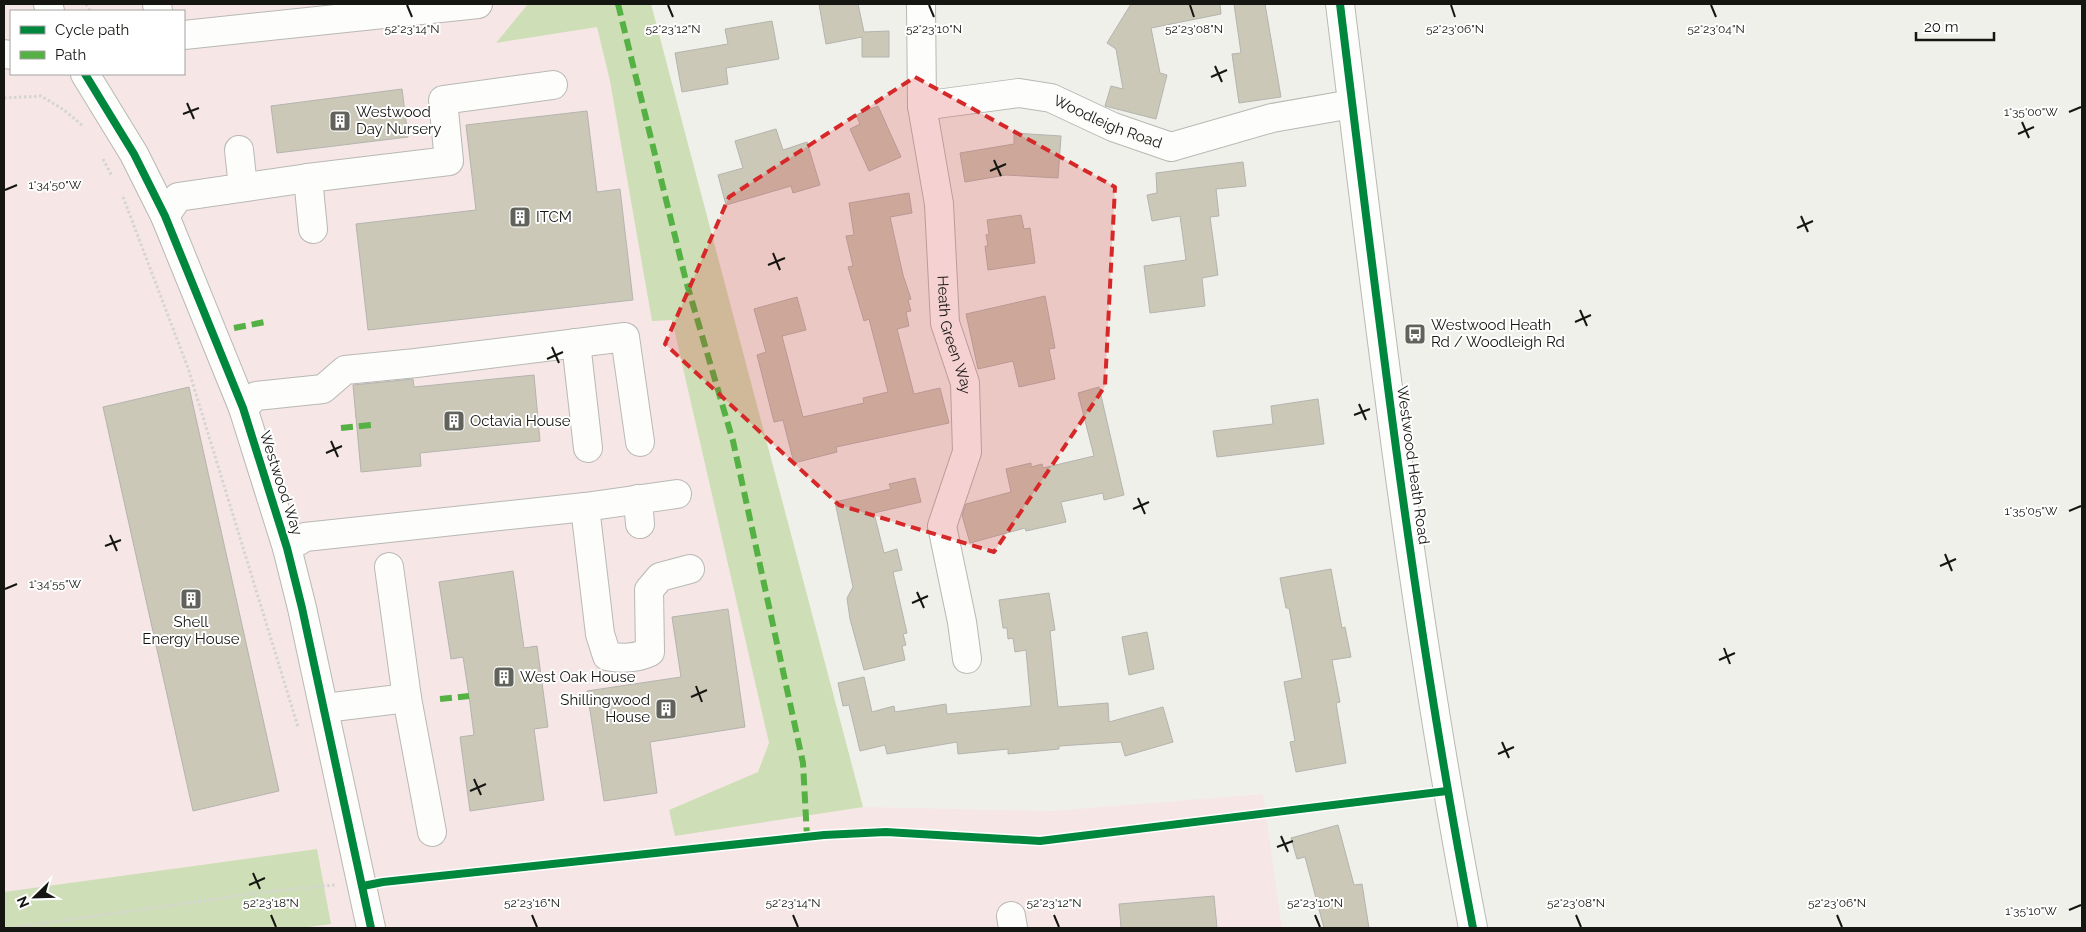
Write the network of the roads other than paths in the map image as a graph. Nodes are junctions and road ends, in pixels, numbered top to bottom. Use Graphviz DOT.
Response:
graph roads {
  1 [pos="478,4"];
  2 [pos="921,4"];
  3 [pos="1340,4"];
  4 [pos="185,35"];
  5 [pos="71,75"];
  6 [pos="89,81"];
  7 [pos="553,85"];
  8 [pos="1352,104"];
  9 [pos="922,106"];
  10 [pos="239,150"];
  11 [pos="308,178"];
  12 [pos="244,187"];
  13 [pos="165,216"];
  14 [pos="313,229"];
  15 [pos="576,343"];
  16 [pos="243,408"];
  17 [pos="640,442"];
  18 [pos="588,448"];
  19 [pos="677,494"];
  20 [pos="584,507"];
  21 [pos="287,548"];
  22 [pos="389,567"];
  23 [pos="690,569"];
  24 [pos="967,659"];
  25 [pos="407,698"];
  26 [pos="325,708"];
  27 [pos="432,832"];
  28 [pos="370,928"];
  29 [pos="1474,928"];
  1 -- 4 [label="street"];
  2 -- 9 [label="street, Heath Green Way"];
  3 -- 8 [label="street, Westwood Heath Road"];
  5 -- 6 [label="street, Westwood Way"];
  6 -- 13 [label="street, Westwood Way"];
  7 -- 11 [label="street"];
  8 -- 9 [label="street, Woodleigh Road"];
  8 -- 29 [label="street, Westwood Heath Road"];
  9 -- 24 [label="street, Heath Green Way"];
  10 -- 12 [label="street"];
  11 -- 12 [label="street"];
  11 -- 14 [label="street"];
  12 -- 13 [label="street"];
  13 -- 16 [label="street, Westwood Way"];
  15 -- 16 [label="street"];
  15 -- 17 [label="street"];
  15 -- 18 [label="street"];
  16 -- 21 [label="street, Westwood Way"];
  19 -- 20 [label="street"];
  20 -- 21 [label="street"];
  20 -- 23 [label="street"];
  21 -- 26 [label="street, Westwood Way"];
  22 -- 25 [label="street"];
  25 -- 26 [label="street"];
  25 -- 27 [label="street"];
  26 -- 28 [label="street, Westwood Way"];
}
